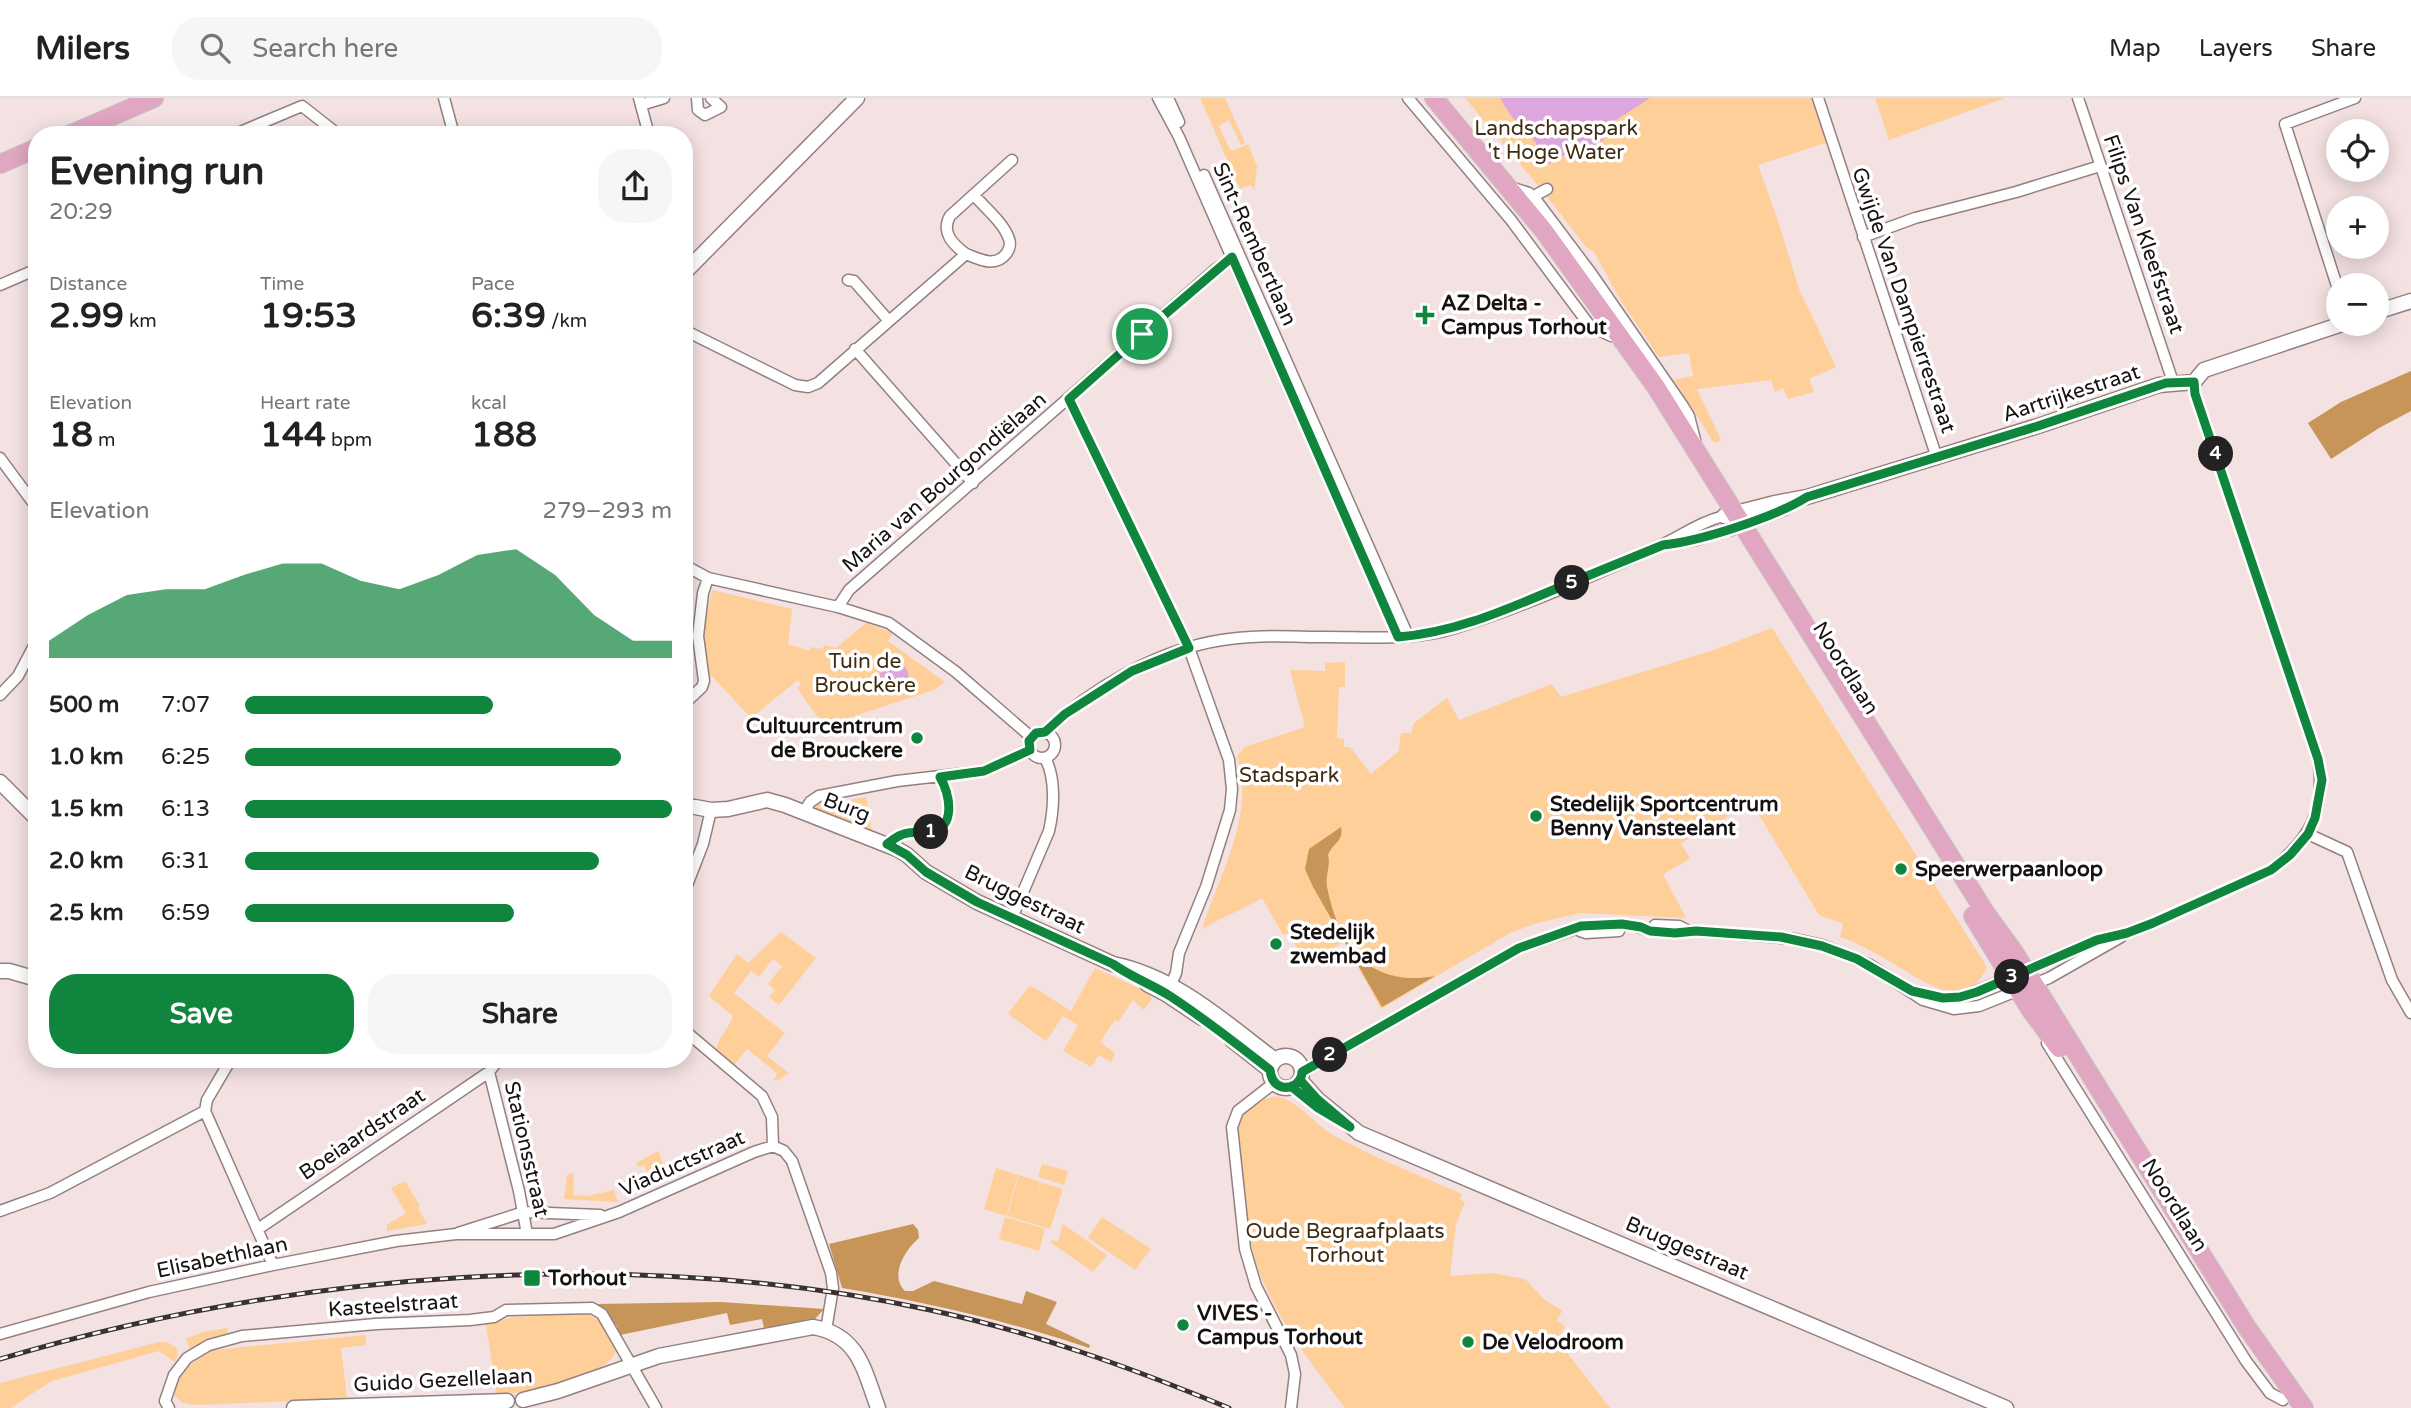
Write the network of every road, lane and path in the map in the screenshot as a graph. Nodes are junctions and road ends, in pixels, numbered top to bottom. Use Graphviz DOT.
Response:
graph roads {
  1 [pos="154,98"];
  2 [pos="444,98"];
  3 [pos="664,98"];
  4 [pos="696,98"];
  5 [pos="711,98"];
  6 [pos="845,98"];
  7 [pos="857,98"];
  8 [pos="1158,98"];
  9 [pos="1168,98"];
  10 [pos="1408,98"];
  11 [pos="1425,98"];
  12 [pos="1434,98"];
  13 [pos="1818,98"];
  14 [pos="2078,98"];
  15 [pos="2355,98"];
  16 [pos="640,101"];
  17 [pos="90,126"];
  18 [pos="254,126"];
  19 [pos="328,126"];
  20 [pos="452,126"];
  21 [pos="647,126"];
  22 [pos="1182,136"];
  23 [pos="28,152"];
  24 [pos="1012,160"];
  25 [pos="0,164"];
  26 [pos="2101,166"];
  27 [pos="1510,187"];
  28 [pos="1547,189"];
  29 [pos="974,195"];
  30 [pos="1532,197"];
  31 [pos="1863,237"];
  32 [pos="966,254"];
  33 [pos="1236,255"];
  34 [pos="693,262"];
  35 [pos="693,263"];
  36 [pos="28,273"];
  37 [pos="2333,273"];
  38 [pos="848,280"];
  39 [pos="0,285"];
  40 [pos="2411,301"];
  41 [pos="2389,309"];
  42 [pos="889,321"];
  43 [pos="2326,329"];
  44 [pos="693,334"];
  45 [pos="1611,336"];
  46 [pos="855,349"];
  47 [pos="2173,382"];
  48 [pos="2194,382"];
  49 [pos="1069,399"];
  50 [pos="1698,453"];
  51 [pos="0,458"];
  52 [pos="1937,458"];
  53 [pos="973,483"];
  54 [pos="28,496"];
  55 [pos="1734,520"];
  56 [pos="693,570"];
  57 [pos="708,578"];
  58 [pos="838,607"];
  59 [pos="1403,637"];
  60 [pos="1189,648"];
  61 [pos="28,657"];
  62 [pos="0,695"];
  63 [pos="693,696"];
  64 [pos="1045,732"];
  65 [pos="1031,737"];
  66 [pos="1030,750"];
  67 [pos="1045,758"];
  68 [pos="940,777"];
  69 [pos="0,782"];
  70 [pos="693,805"];
  71 [pos="28,810"];
  72 [pos="711,810"];
  73 [pos="804,813"];
  74 [pos="2308,834"];
  75 [pos="887,844"];
  76 [pos="693,870"];
  77 [pos="1012,918"];
  78 [pos="0,971"];
  79 [pos="28,976"];
  80 [pos="2022,980"];
  81 [pos="1169,989"];
  82 [pos="2411,1013"];
  83 [pos="693,1038"];
  84 [pos="227,1068"];
  85 [pos="492,1068"];
  86 [pos="1273,1071"];
  87 [pos="489,1072"];
  88 [pos="1298,1079"];
  89 [pos="205,1111"];
  90 [pos="773,1146"];
  91 [pos="2170,1204"];
  92 [pos="0,1211"];
  93 [pos="524,1212"];
  94 [pos="606,1215"];
  95 [pos="258,1229"];
  96 [pos="456,1234"];
  97 [pos="527,1234"];
  98 [pos="273,1265"];
  99 [pos="826,1330"];
  100 [pos="0,1334"];
  101 [pos="631,1364"];
  102 [pos="516,1403"];
  103 [pos="2286,1404"];
  104 [pos="169,1408"];
  105 [pos="294,1408"];
  106 [pos="656,1408"];
  107 [pos="878,1408"];
  108 [pos="1291,1408"];
  109 [pos="2006,1408"];
  110 [pos="2304,1408"];
  111 [pos="2313,1408"];
  1 -- 17 [label="main road"];
  2 -- 20 [label="street"];
  3 -- 16 [label="street"];
  4 -- 5 [label="street"];
  6 -- 34 [label="street"];
  7 -- 35 [label="street"];
  8 -- 22 [label="street, Sint-Rembertlaan"];
  9 -- 22 [label="street, Sint-Rembertlaan"];
  10 -- 45 [label="street, Noordlaan"];
  11 -- 45 [label="main road, Noordlaan"];
  12 -- 27 [label="main road, Noordlaan"];
  13 -- 31 [label="street, Gwijde Van Dampierrestraat"];
  14 -- 26 [label="street, Filips Van Kleefstraat"];
  15 -- 37 [label="street"];
  16 -- 21 [label="street"];
  18 -- 19 [label="street"];
  22 -- 33 [label="street, Sint-Rembertlaan"];
  23 -- 25 [label="main road"];
  24 -- 29 [label="street"];
  26 -- 31 [label="street"];
  26 -- 47 [label="street, Filips Van Kleefstraat"];
  27 -- 30 [label="street, Noordlaan"];
  27 -- 50 [label="main road, Noordlaan"];
  28 -- 30 [label="street"];
  29 -- 32 [label="street"];
  29 -- 32 [label="street"];
  30 -- 50 [label="street, Noordlaan"];
  31 -- 52 [label="street, Gwijde Van Dampierrestraat"];
  32 -- 42 [label="street"];
  33 -- 49 [label="street, Maria van Bourgondiëlaan"];
  33 -- 59 [label="street, Sint-Rembertlaan"];
  36 -- 39 [label="street"];
  38 -- 42 [label="street"];
  40 -- 41 [label="street"];
  42 -- 46 [label="street"];
  43 -- 48 [label="street"];
  44 -- 46 [label="street"];
  45 -- 55 [label="main road, Noordlaan"];
  46 -- 53 [label="street"];
  47 -- 48 [label="street, Aartrijkestraat"];
  47 -- 52 [label="street, Aartrijkestraat"];
  48 -- 74 [label="street"];
  49 -- 53 [label="street, Maria van Bourgondiëlaan"];
  49 -- 60 [label="street"];
  50 -- 55 [label="main road, Noordlaan"];
  51 -- 54 [label="street"];
  52 -- 55 [label="street, Aartrijkestraat"];
  53 -- 58 [label="street, Maria van Bourgondiëlaan"];
  55 -- 59 [label="street, Aartrijkestraat"];
  55 -- 80 [label="main road, Noordlaan"];
  55 -- 80 [label="main road, Noordlaan"];
  56 -- 57 [label="street"];
  57 -- 58 [label="street"];
  57 -- 63 [label="street"];
  58 -- 65 [label="street"];
  59 -- 60 [label="street, Aartrijkestraat"];
  60 -- 64 [label="street, Aartrijkestraat"];
  60 -- 81 [label="street"];
  61 -- 62 [label="street"];
  64 -- 65 [label="street"];
  64 -- 67 [label="street"];
  65 -- 66 [label="street"];
  66 -- 67 [label="street"];
  66 -- 68 [label="street"];
  67 -- 77 [label="street"];
  68 -- 73 [label="street, Burg"];
  68 -- 75 [label="street, Burg"];
  69 -- 71 [label="street"];
  70 -- 72 [label="street, Burg"];
  72 -- 73 [label="street, Burg"];
  72 -- 76 [label="street"];
  73 -- 75 [label="street, Burg"];
  74 -- 80 [label="street"];
  74 -- 82 [label="street"];
  75 -- 77 [label="street, Bruggestraat"];
  77 -- 81 [label="street, Bruggestraat"];
  78 -- 79 [label="street"];
  80 -- 88 [label="street"];
  80 -- 91 [label="main road, Noordlaan"];
  80 -- 103 [label="main road, Noordlaan"];
  81 -- 86 [label="street, Bruggestraat"];
  83 -- 90 [label="street"];
  84 -- 89 [label="street"];
  85 -- 87 [label="street, Boeiaardstraat"];
  86 -- 88 [label="street"];
  86 -- 88 [label="street"];
  86 -- 108 [label="street"];
  87 -- 93 [label="street, Stationsstraat"];
  87 -- 95 [label="street, Boeiaardstraat"];
  88 -- 109 [label="street, Bruggestraat"];
  89 -- 92 [label="street"];
  89 -- 95 [label="street"];
  90 -- 94 [label="street, Viaductstraat"];
  90 -- 99 [label="street"];
  91 -- 110 [label="main road, Noordlaan"];
  91 -- 111 [label="street, Noordlaan"];
  93 -- 94 [label="street, Viaductstraat"];
  93 -- 96 [label="street, Elisabethlaan"];
  93 -- 97 [label="street, Stationsstraat"];
  94 -- 97 [label="street, Viaductstraat"];
  95 -- 98 [label="street"];
  96 -- 97 [label="street, Elisabethlaan"];
  96 -- 98 [label="street, Elisabethlaan"];
  98 -- 100 [label="street, Elisabethlaan"];
  99 -- 101 [label="street, Guido Gezellelaan"];
  99 -- 107 [label="street"];
  101 -- 102 [label="street, Guido Gezellelaan"];
  101 -- 104 [label="street, Kasteelstraat"];
  101 -- 106 [label="street"];
  102 -- 105 [label="street, Guido Gezellelaan"];
}
